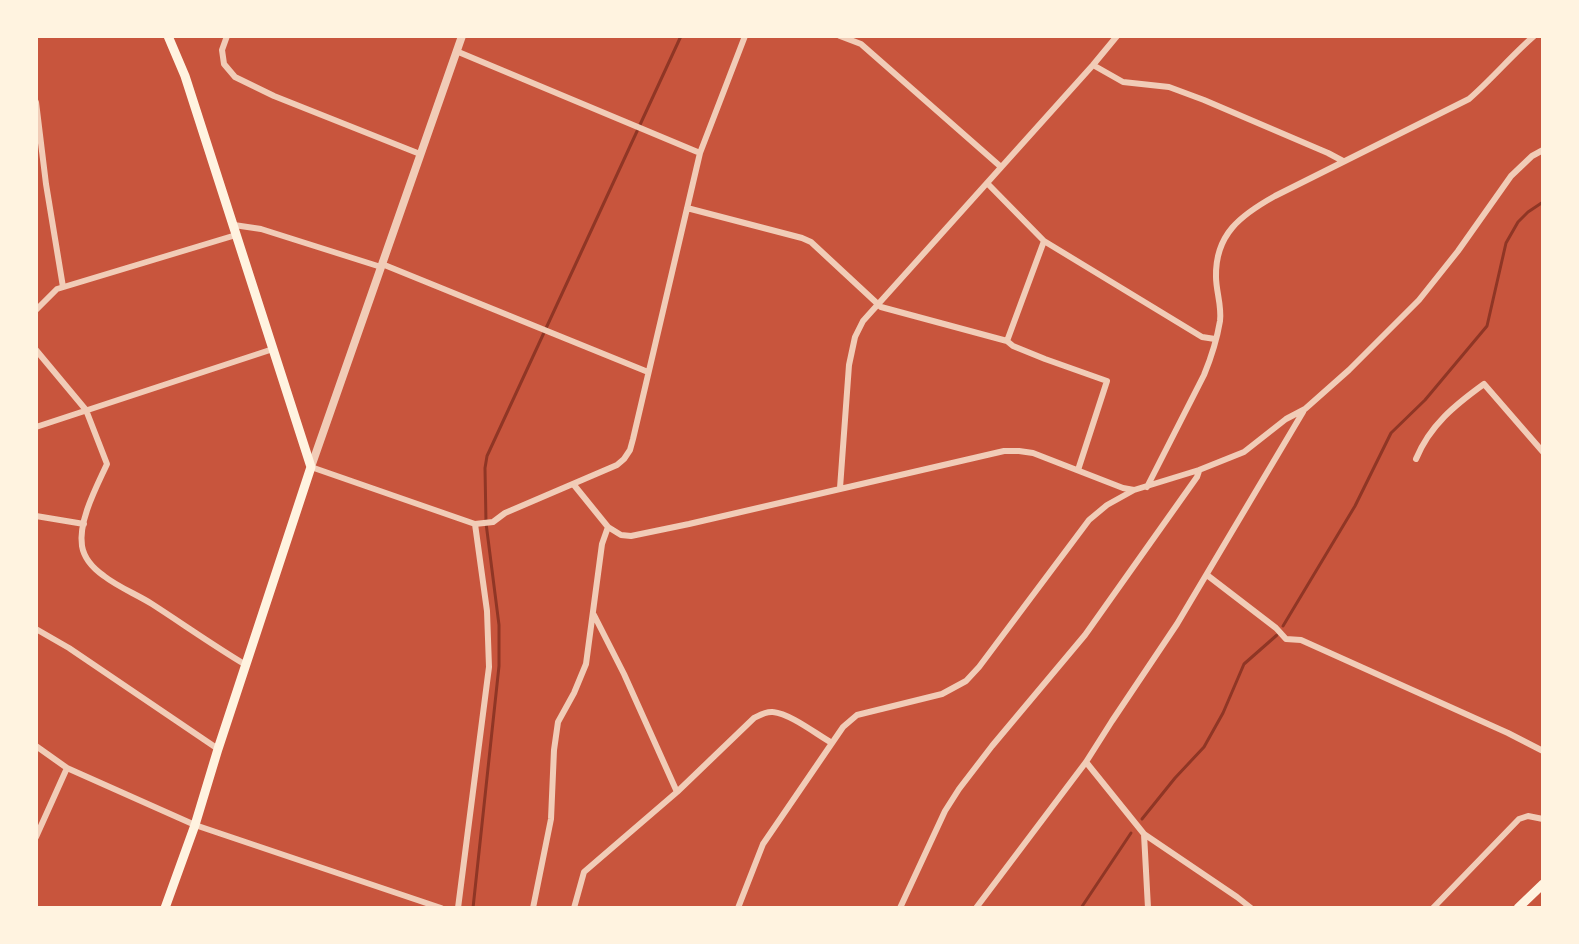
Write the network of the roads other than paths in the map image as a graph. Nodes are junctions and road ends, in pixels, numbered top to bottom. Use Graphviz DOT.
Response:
graph roads {
  1 [pos="168,36"];
  2 [pos="227,36"];
  3 [pos="462,36"];
  4 [pos="745,36"];
  5 [pos="840,36"];
  6 [pos="1117,36"];
  7 [pos="1534,36"];
  8 [pos="455,51"];
  9 [pos="1093,65"];
  10 [pos="36,102"];
  11 [pos="1543,150"];
  12 [pos="700,153"];
  13 [pos="420,154"];
  14 [pos="1343,161"];
  15 [pos="1001,167"];
  16 [pos="987,183"];
  17 [pos="687,208"];
  18 [pos="235,230"];
  19 [pos="1044,241"];
  20 [pos="382,266"];
  21 [pos="63,287"];
  22 [pos="877,305"];
  23 [pos="36,310"];
  24 [pos="1215,339"];
  25 [pos="1007,341"];
  26 [pos="273,349"];
  27 [pos="36,350"];
  28 [pos="648,372"];
  29 [pos="1305,409"];
  30 [pos="86,410"];
  31 [pos="36,427"];
  32 [pos="1543,452"];
  33 [pos="1416,459"];
  34 [pos="311,467"];
  35 [pos="1078,470"];
  36 [pos="1199,470"];
  37 [pos="574,485"];
  38 [pos="1147,487"];
  39 [pos="840,488"];
  40 [pos="1134,490"];
  41 [pos="36,516"];
  42 [pos="84,524"];
  43 [pos="475,524"];
  44 [pos="608,527"];
  45 [pos="1207,575"];
  46 [pos="594,615"];
  47 [pos="36,629"];
  48 [pos="246,665"];
  49 [pos="832,743"];
  50 [pos="36,746"];
  51 [pos="218,749"];
  52 [pos="1543,751"];
  53 [pos="1086,762"];
  54 [pos="67,768"];
  55 [pos="677,792"];
  56 [pos="1543,819"];
  57 [pos="195,825"];
  58 [pos="1144,834"];
  59 [pos="36,837"];
  60 [pos="1543,884"];
  61 [pos="740,907"];
  62 [pos="165,908"];
  63 [pos="441,908"];
  64 [pos="458,908"];
  65 [pos="533,908"];
  66 [pos="574,908"];
  67 [pos="900,908"];
  68 [pos="976,908"];
  69 [pos="1148,908"];
  70 [pos="1251,908"];
  71 [pos="1433,908"];
  72 [pos="1518,908"];
  1 -- 18 [label="main road"];
  2 -- 13 [label="street"];
  3 -- 8 [label="street"];
  4 -- 12 [label="street"];
  5 -- 15 [label="street"];
  6 -- 9 [label="street"];
  7 -- 14 [label="street"];
  8 -- 12 [label="street"];
  8 -- 13 [label="street"];
  9 -- 14 [label="street"];
  9 -- 15 [label="street"];
  10 -- 21 [label="street"];
  11 -- 29 [label="street"];
  12 -- 17 [label="street"];
  13 -- 20 [label="street"];
  14 -- 24 [label="street"];
  15 -- 16 [label="street"];
  16 -- 19 [label="street"];
  16 -- 22 [label="street"];
  17 -- 22 [label="street"];
  17 -- 28 [label="street"];
  18 -- 20 [label="street"];
  18 -- 21 [label="street"];
  18 -- 26 [label="main road"];
  19 -- 24 [label="street"];
  19 -- 25 [label="street"];
  20 -- 28 [label="street"];
  20 -- 34 [label="street"];
  21 -- 23 [label="street"];
  22 -- 25 [label="street"];
  22 -- 39 [label="street"];
  24 -- 38 [label="street"];
  25 -- 35 [label="street"];
  26 -- 30 [label="street"];
  26 -- 34 [label="main road"];
  27 -- 30 [label="street"];
  28 -- 37 [label="street"];
  29 -- 36 [label="street"];
  29 -- 45 [label="street"];
  30 -- 31 [label="street"];
  30 -- 42 [label="street"];
  32 -- 33 [label="street"];
  34 -- 43 [label="street"];
  34 -- 48 [label="main road"];
  35 -- 39 [label="street"];
  35 -- 40 [label="street"];
  36 -- 38 [label="street"];
  36 -- 67 [label="street"];
  37 -- 43 [label="street"];
  37 -- 44 [label="street"];
  38 -- 40 [label="street"];
  39 -- 44 [label="street"];
  40 -- 49 [label="street"];
  41 -- 42 [label="street"];
  42 -- 48 [label="street"];
  43 -- 64 [label="street"];
  44 -- 46 [label="street"];
  45 -- 52 [label="street"];
  45 -- 53 [label="street"];
  46 -- 55 [label="street"];
  46 -- 65 [label="street"];
  47 -- 51 [label="street"];
  48 -- 51 [label="main road"];
  49 -- 55 [label="street"];
  49 -- 61 [label="street"];
  50 -- 54 [label="street"];
  51 -- 57 [label="main road"];
  53 -- 58 [label="street"];
  53 -- 68 [label="street"];
  54 -- 57 [label="street"];
  54 -- 59 [label="street"];
  55 -- 66 [label="street"];
  56 -- 71 [label="street"];
  57 -- 62 [label="main road"];
  57 -- 63 [label="street"];
  58 -- 69 [label="street"];
  58 -- 70 [label="street"];
  60 -- 72 [label="main road"];
}
